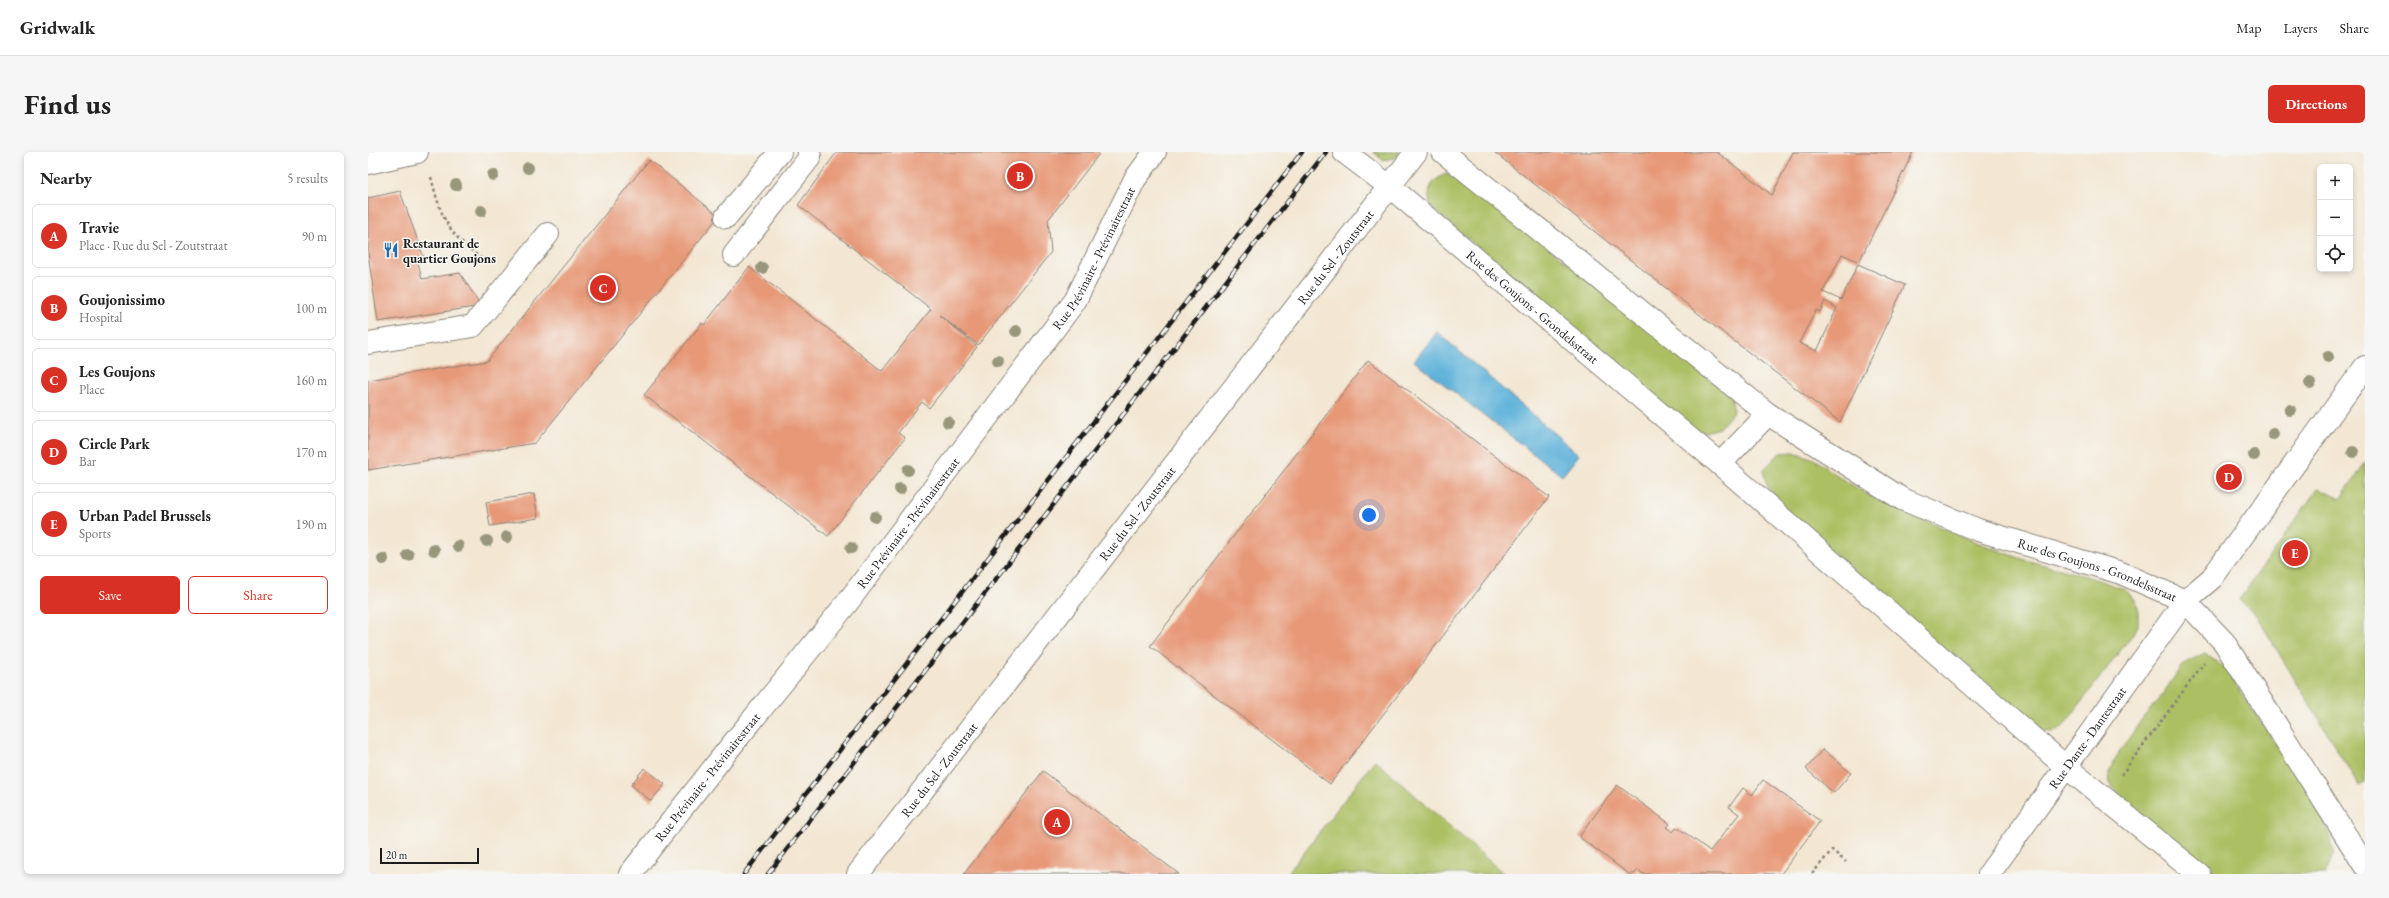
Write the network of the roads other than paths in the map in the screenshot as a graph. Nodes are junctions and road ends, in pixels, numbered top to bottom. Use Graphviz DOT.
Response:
graph roads {
  1 [pos="417,152"];
  2 [pos="780,152"];
  3 [pos="809,152"];
  4 [pos="1155,152"];
  5 [pos="1344,152"];
  6 [pos="1416,152"];
  7 [pos="1443,152"];
  8 [pos="368,163"];
  9 [pos="1389,186"];
  10 [pos="726,217"];
  11 [pos="548,234"];
  12 [pos="734,255"];
  13 [pos="368,343"];
  14 [pos="2365,367"];
  15 [pos="1768,414"];
  16 [pos="1720,464"];
  17 [pos="2185,601"];
  18 [pos="2066,767"];
  19 [pos="2365,866"];
  20 [pos="866,871"];
  21 [pos="630,874"];
  22 [pos="1990,874"];
  23 [pos="2199,874"];
  24 [pos="2356,874"];
  1 -- 8 [label="street"];
  2 -- 10 [label="street"];
  3 -- 12 [label="street"];
  4 -- 21 [label="street, Rue Prévinaire - Prévinairestraat"];
  5 -- 9 [label="street, Rue des Goujons - Grondelsstraat"];
  6 -- 9 [label="street, Rue du Sel - Zoutstraat"];
  7 -- 15 [label="street, Rue des Goujons - Grondelsstraat"];
  9 -- 16 [label="street, Rue des Goujons - Grondelsstraat"];
  9 -- 20 [label="street, Rue du Sel - Zoutstraat"];
  11 -- 13 [label="street"];
  14 -- 17 [label="street, Rue Dante - Dantestraat"];
  15 -- 16 [label="street"];
  15 -- 17 [label="street, Rue des Goujons - Grondelsstraat"];
  16 -- 18 [label="street, Rue des Goujons - Grondelsstraat"];
  17 -- 18 [label="street, Rue Dante - Dantestraat"];
  17 -- 19 [label="street, Rue des Goujons - Grondelsstraat"];
  18 -- 22 [label="street, Rue Dante - Dantestraat"];
  18 -- 23 [label="street, Rue des Goujons - Grondelsstraat"];
  19 -- 24 [label="street"];
}
